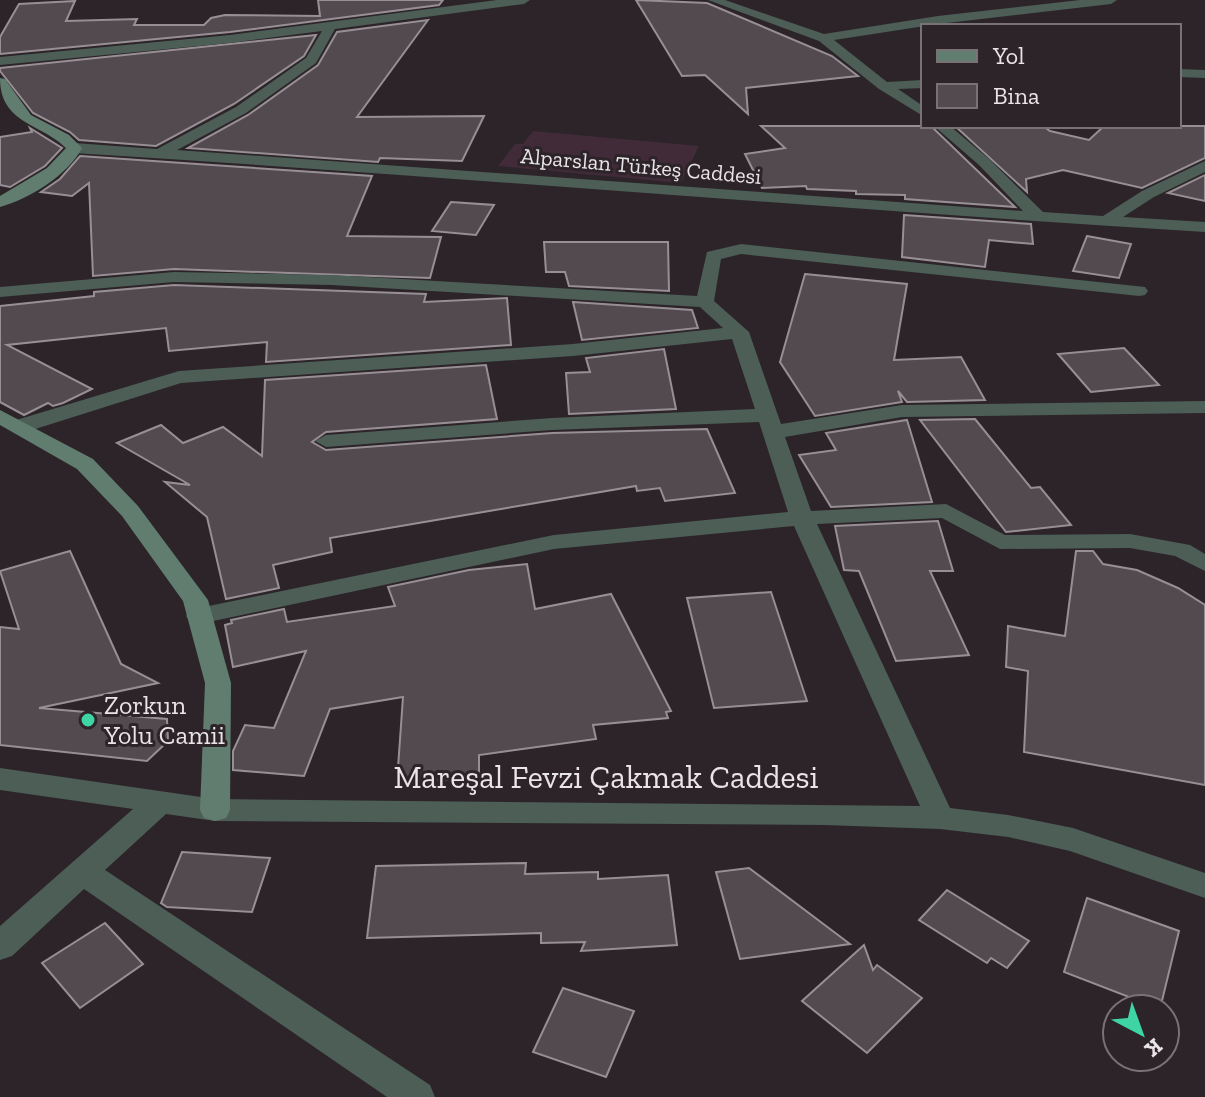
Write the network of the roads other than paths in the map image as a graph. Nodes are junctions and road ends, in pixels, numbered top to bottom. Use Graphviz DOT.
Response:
graph roads {
  1 [pos="524,0"];
  2 [pos="714,0"];
  3 [pos="1111,0"];
  4 [pos="330,27"];
  5 [pos="823,38"];
  6 [pos="0,61"];
  7 [pos="1181,73"];
  8 [pos="1205,74"];
  9 [pos="0,82"];
  10 [pos="921,84"];
  11 [pos="884,86"];
  12 [pos="921,111"];
  13 [pos="943,128"];
  14 [pos="74,148"];
  15 [pos="160,152"];
  16 [pos="1205,166"];
  17 [pos="0,202"];
  18 [pos="1038,217"];
  19 [pos="1106,221"];
  20 [pos="1205,227"];
  21 [pos="1139,291"];
  22 [pos="0,292"];
  23 [pos="705,302"];
  24 [pos="739,332"];
  25 [pos="1205,407"];
  26 [pos="11,421"];
  27 [pos="771,424"];
  28 [pos="326,441"];
  29 [pos="802,518"];
  30 [pos="1205,564"];
  31 [pos="199,616"];
  32 [pos="0,779"];
  33 [pos="158,804"];
  34 [pos="215,810"];
  35 [pos="940,818"];
  36 [pos="83,872"];
  37 [pos="1205,886"];
  38 [pos="0,946"];
  39 [pos="417,1097"];
  1 -- 4 [label="street"];
  2 -- 5 [label="street"];
  3 -- 5 [label="street"];
  4 -- 6 [label="street"];
  4 -- 15 [label="street"];
  5 -- 11 [label="street"];
  7 -- 8 [label="street"];
  9 -- 14 [label="street"];
  10 -- 11 [label="street"];
  11 -- 12 [label="street"];
  13 -- 18 [label="street"];
  14 -- 15 [label="street, Alparslan Türkeş Caddesi"];
  14 -- 17 [label="street"];
  15 -- 18 [label="street, Alparslan Türkeş Caddesi"];
  16 -- 19 [label="street"];
  18 -- 19 [label="street, Alparslan Türkeş Caddesi"];
  19 -- 20 [label="street, Alparslan Türkeş Caddesi"];
  21 -- 23 [label="street"];
  22 -- 23 [label="street"];
  23 -- 24 [label="street"];
  24 -- 26 [label="street"];
  24 -- 27 [label="street"];
  25 -- 27 [label="street"];
  26 -- 31 [label="street"];
  27 -- 28 [label="street"];
  27 -- 29 [label="street"];
  29 -- 30 [label="street"];
  29 -- 31 [label="street"];
  29 -- 35 [label="street"];
  31 -- 34 [label="street"];
  32 -- 33 [label="street, Mareşal Fevzi Çakmak Caddesi"];
  33 -- 34 [label="street, Mareşal Fevzi Çakmak Caddesi"];
  33 -- 36 [label="street"];
  34 -- 35 [label="street, Mareşal Fevzi Çakmak Caddesi"];
  35 -- 37 [label="street, Mareşal Fevzi Çakmak Caddesi"];
  36 -- 38 [label="street"];
  36 -- 39 [label="street"];
}
